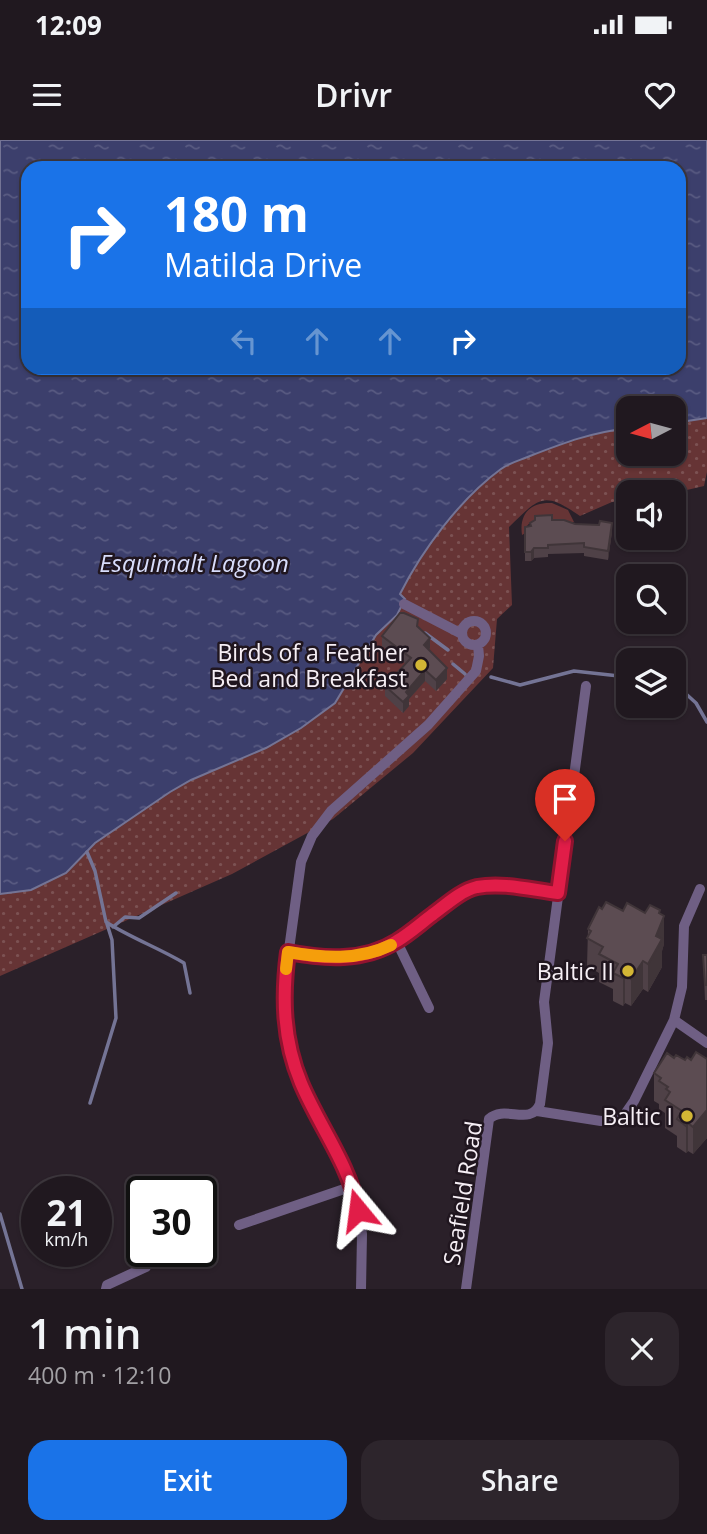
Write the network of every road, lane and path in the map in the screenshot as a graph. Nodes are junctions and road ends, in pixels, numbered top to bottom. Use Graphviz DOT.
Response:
graph roads {
  1 [pos="404,604"];
  2 [pos="462,635"];
  3 [pos="478,645"];
  4 [pos="586,686"];
  5 [pos="700,889"];
  6 [pos="558,893"];
  7 [pos="397,942"];
  8 [pos="288,952"];
  9 [pos="429,1008"];
  10 [pos="674,1020"];
  11 [pos="707,1042"];
  12 [pos="537,1111"];
  13 [pos="353,1186"];
  14 [pos="239,1225"];
  15 [pos="146,1267"];
  16 [pos="106,1289"];
  17 [pos="361,1289"];
  18 [pos="466,1289"];
  1 -- 2 [label="street"];
  2 -- 3 [label="street"];
  2 -- 3 [label="street"];
  3 -- 8 [label="street"];
  4 -- 6 [label="street"];
  5 -- 10 [label="street"];
  6 -- 7 [label="street"];
  6 -- 12 [label="street"];
  7 -- 8 [label="street"];
  7 -- 9 [label="street"];
  8 -- 13 [label="street"];
  10 -- 11 [label="street"];
  10 -- 12 [label="street"];
  12 -- 18 [label="street, Seafield Road"];
  13 -- 14 [label="street"];
  13 -- 17 [label="street"];
  15 -- 16 [label="street"];
}
